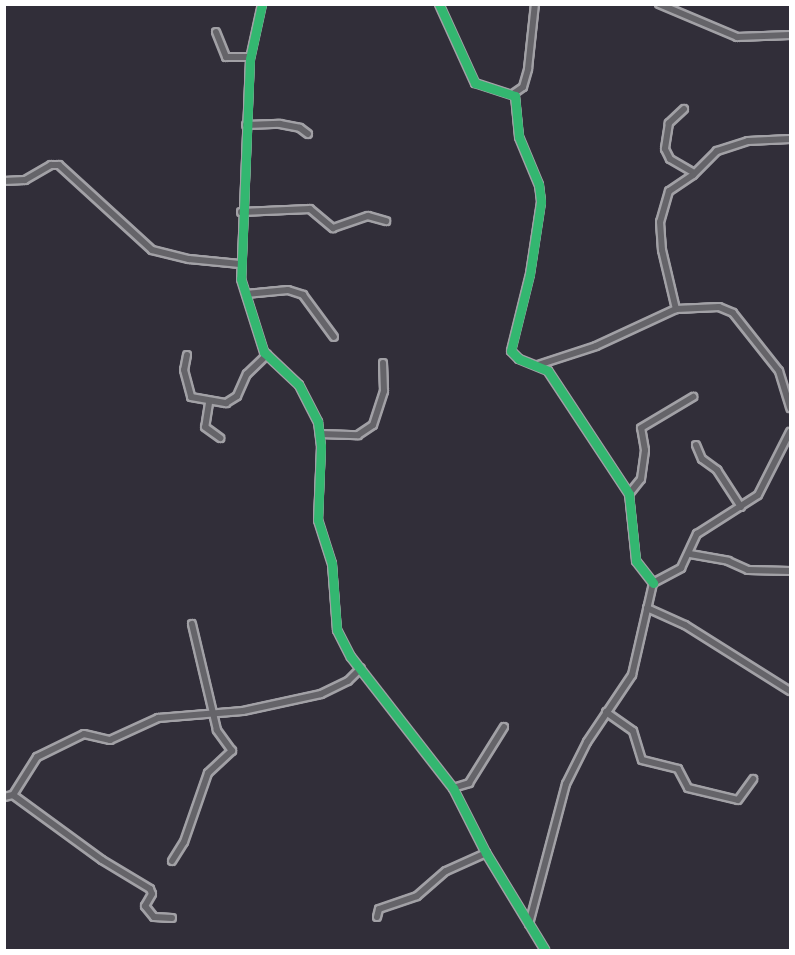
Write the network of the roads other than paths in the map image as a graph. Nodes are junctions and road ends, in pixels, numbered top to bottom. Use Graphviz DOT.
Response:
graph roads {
  1 [pos="262,4"];
  2 [pos="439,4"];
  3 [pos="535,4"];
  4 [pos="659,4"];
  5 [pos="216,32"];
  6 [pos="790,35"];
  7 [pos="250,57"];
  8 [pos="513,94"];
  9 [pos="684,109"];
  10 [pos="246,125"];
  11 [pos="308,134"];
  12 [pos="790,139"];
  13 [pos="694,173"];
  14 [pos="4,181"];
  15 [pos="241,212"];
  16 [pos="386,221"];
  17 [pos="240,264"];
  18 [pos="246,294"];
  19 [pos="676,309"];
  20 [pos="334,338"];
  21 [pos="187,355"];
  22 [pos="267,355"];
  23 [pos="383,363"];
  24 [pos="538,365"];
  25 [pos="693,397"];
  26 [pos="209,403"];
  27 [pos="790,408"];
  28 [pos="790,432"];
  29 [pos="320,434"];
  30 [pos="220,438"];
  31 [pos="696,445"];
  32 [pos="629,494"];
  33 [pos="741,507"];
  34 [pos="690,554"];
  35 [pos="790,571"];
  36 [pos="653,583"];
  37 [pos="647,608"];
  38 [pos="192,624"];
  39 [pos="361,668"];
  40 [pos="790,691"];
  41 [pos="606,712"];
  42 [pos="213,713"];
  43 [pos="504,727"];
  44 [pos="753,779"];
  45 [pos="453,788"];
  46 [pos="13,795"];
  47 [pos="4,797"];
  48 [pos="486,853"];
  49 [pos="172,861"];
  50 [pos="376,917"];
  51 [pos="172,918"];
  52 [pos="529,924"];
  53 [pos="545,951"];
  1 -- 7 [label="street"];
  2 -- 8 [label="street"];
  3 -- 8 [label="street"];
  4 -- 6 [label="street"];
  5 -- 7 [label="street"];
  7 -- 10 [label="street"];
  8 -- 24 [label="street"];
  9 -- 13 [label="street"];
  10 -- 11 [label="street"];
  10 -- 15 [label="street"];
  12 -- 13 [label="street"];
  13 -- 19 [label="street"];
  14 -- 17 [label="street"];
  15 -- 16 [label="street"];
  15 -- 17 [label="street"];
  17 -- 18 [label="street"];
  18 -- 20 [label="street"];
  18 -- 22 [label="street"];
  19 -- 24 [label="street"];
  19 -- 27 [label="street"];
  21 -- 26 [label="street"];
  22 -- 26 [label="street"];
  22 -- 29 [label="street"];
  23 -- 29 [label="street"];
  24 -- 32 [label="street"];
  25 -- 32 [label="street"];
  26 -- 30 [label="street"];
  28 -- 33 [label="street"];
  29 -- 39 [label="street"];
  31 -- 33 [label="street"];
  32 -- 36 [label="street"];
  33 -- 34 [label="street"];
  34 -- 35 [label="street"];
  34 -- 36 [label="street"];
  36 -- 37 [label="street"];
  37 -- 40 [label="street"];
  37 -- 41 [label="street"];
  38 -- 42 [label="street"];
  39 -- 42 [label="street"];
  39 -- 45 [label="street"];
  41 -- 44 [label="street"];
  41 -- 52 [label="street"];
  42 -- 46 [label="street"];
  42 -- 49 [label="street"];
  43 -- 45 [label="street"];
  45 -- 48 [label="street"];
  46 -- 47 [label="street"];
  46 -- 51 [label="street"];
  48 -- 50 [label="street"];
  48 -- 52 [label="street"];
  52 -- 53 [label="street"];
}
